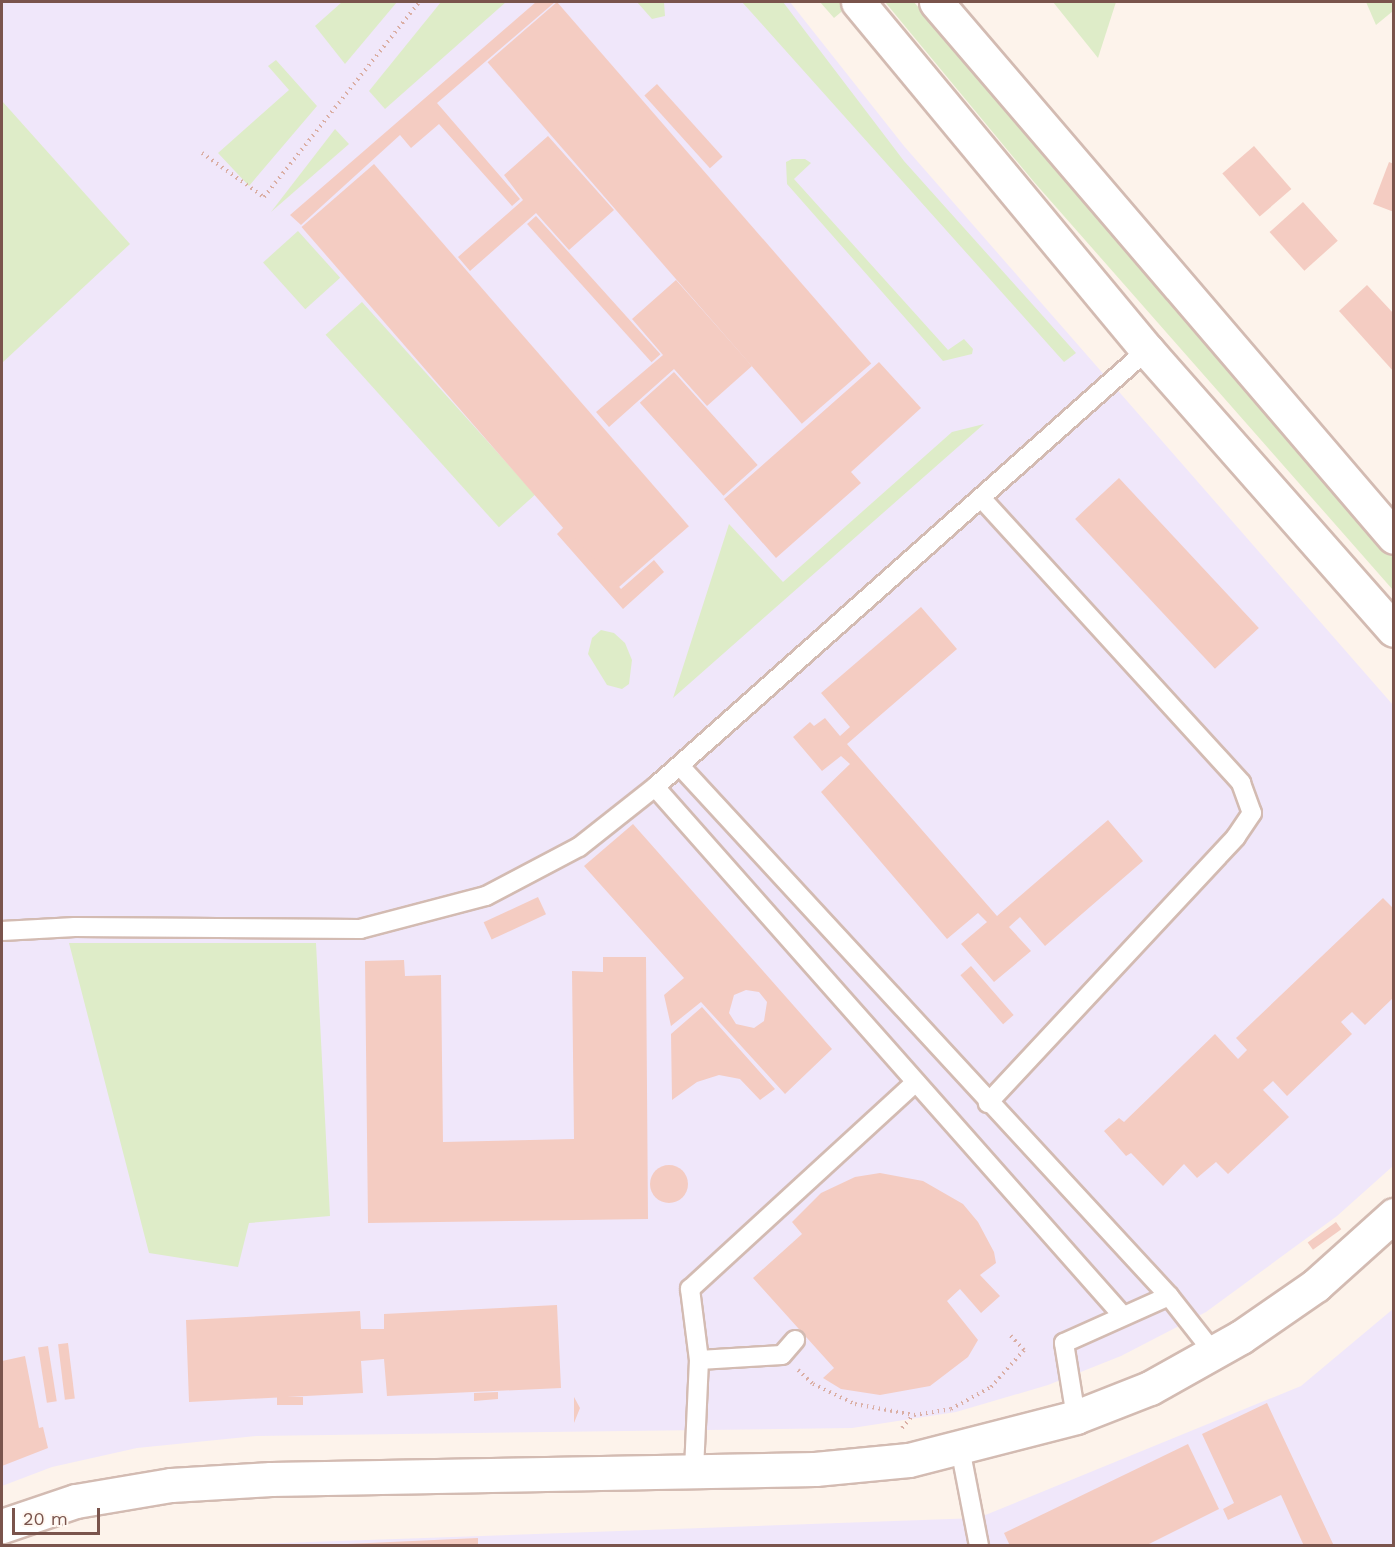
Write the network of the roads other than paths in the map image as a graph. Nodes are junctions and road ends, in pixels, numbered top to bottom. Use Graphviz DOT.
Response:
graph roads {
  1 [pos="858,2"];
  2 [pos="936,2"];
  3 [pos="1147,350"];
  4 [pos="983,500"];
  5 [pos="1394,537"];
  6 [pos="1394,630"];
  7 [pos="680,766"];
  8 [pos="655,787"];
  9 [pos="2,931"];
  10 [pos="916,1082"];
  11 [pos="988,1103"];
  12 [pos="1394,1215"];
  13 [pos="1169,1296"];
  14 [pos="1123,1316"];
  15 [pos="795,1340"];
  16 [pos="1213,1352"];
  17 [pos="699,1360"];
  18 [pos="1076,1417"];
  19 [pos="960,1448"];
  20 [pos="694,1470"];
  21 [pos="2,1526"];
  22 [pos="979,1545"];
  1 -- 3 [label="street"];
  2 -- 5 [label="street"];
  3 -- 4 [label="lane"];
  3 -- 6 [label="street"];
  4 -- 7 [label="lane"];
  4 -- 11 [label="lane"];
  7 -- 8 [label="lane"];
  7 -- 11 [label="lane"];
  8 -- 9 [label="lane"];
  8 -- 10 [label="lane"];
  10 -- 14 [label="lane"];
  10 -- 17 [label="lane"];
  11 -- 13 [label="lane"];
  12 -- 16 [label="street"];
  13 -- 14 [label="lane"];
  13 -- 16 [label="lane"];
  14 -- 18 [label="lane"];
  15 -- 17 [label="lane"];
  16 -- 18 [label="street"];
  17 -- 20 [label="lane"];
  18 -- 19 [label="street"];
  19 -- 20 [label="street"];
  19 -- 22 [label="lane"];
  20 -- 21 [label="street"];
}
